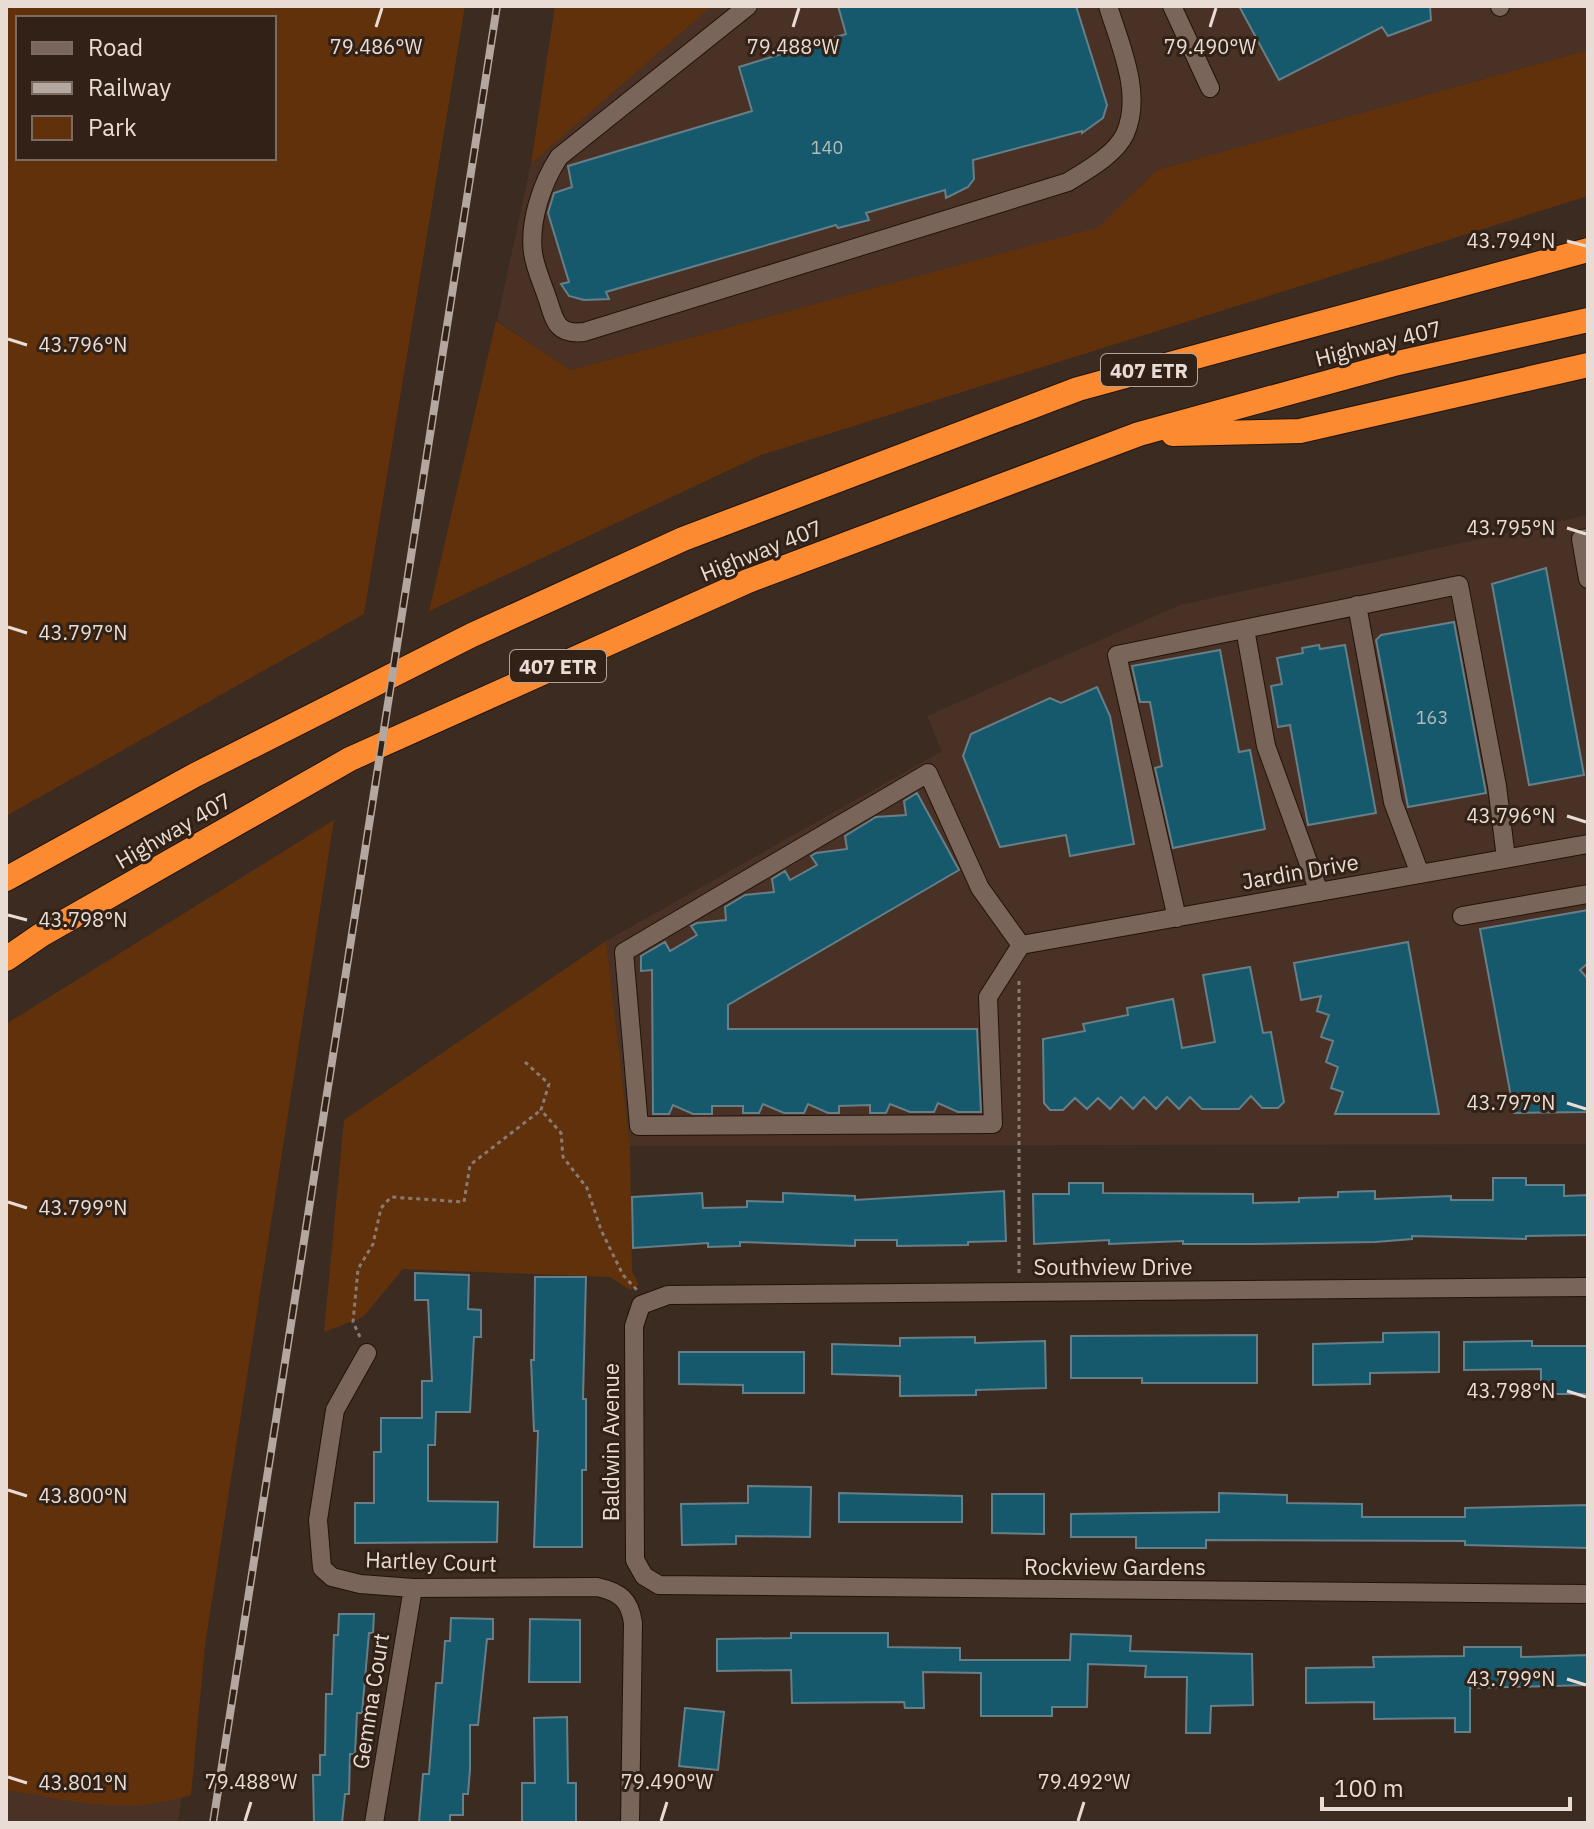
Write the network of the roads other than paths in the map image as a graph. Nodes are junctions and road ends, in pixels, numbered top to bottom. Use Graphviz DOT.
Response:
graph roads {
  1 [pos="748,6"];
  2 [pos="1108,6"];
  3 [pos="1172,6"];
  4 [pos="1210,88"];
  5 [pos="1588,232"];
  6 [pos="1588,250"];
  7 [pos="1545,259"];
  8 [pos="1588,320"];
  9 [pos="1588,365"];
  10 [pos="1139,434"];
  11 [pos="1588,538"];
  12 [pos="1588,579"];
  13 [pos="1357,605"];
  14 [pos="1245,629"];
  15 [pos="1588,844"];
  16 [pos="1506,858"];
  17 [pos="1420,874"];
  18 [pos="6,879"];
  19 [pos="1319,892"];
  20 [pos="1588,894"];
  21 [pos="1462,916"];
  22 [pos="1177,918"];
  23 [pos="1021,945"];
  24 [pos="6,959"];
  25 [pos="1588,1287"];
  26 [pos="644,1304"];
  27 [pos="367,1353"];
  28 [pos="644,1576"];
  29 [pos="413,1588"];
  30 [pos="1588,1594"];
  31 [pos="374,1823"];
  32 [pos="630,1823"];
  1 -- 2 [label="street"];
  3 -- 4 [label="street"];
  5 -- 7 [label="highway"];
  6 -- 7 [label="highway, Highway 407 / 407 ETR"];
  7 -- 18 [label="highway, Highway 407 / 407 ETR"];
  8 -- 10 [label="highway, Highway 407 / 407 ETR"];
  9 -- 10 [label="highway"];
  10 -- 24 [label="highway, Highway 407 / 407 ETR"];
  11 -- 12 [label="street"];
  13 -- 14 [label="street"];
  13 -- 16 [label="street"];
  13 -- 17 [label="street"];
  14 -- 19 [label="street"];
  14 -- 22 [label="street"];
  15 -- 16 [label="street, Jardin Drive"];
  16 -- 17 [label="street, Jardin Drive"];
  17 -- 19 [label="street, Jardin Drive"];
  19 -- 22 [label="street, Jardin Drive"];
  20 -- 21 [label="street"];
  22 -- 23 [label="street, Jardin Drive"];
  23 -- 23 [label="street"];
  25 -- 26 [label="street, Southview Drive"];
  26 -- 28 [label="street, Baldwin Avenue"];
  27 -- 29 [label="street, Hartley Court"];
  28 -- 30 [label="street, Rockview Gardens"];
  29 -- 31 [label="street, Gemma Court"];
  29 -- 32 [label="street, Hartley Court"];
}
